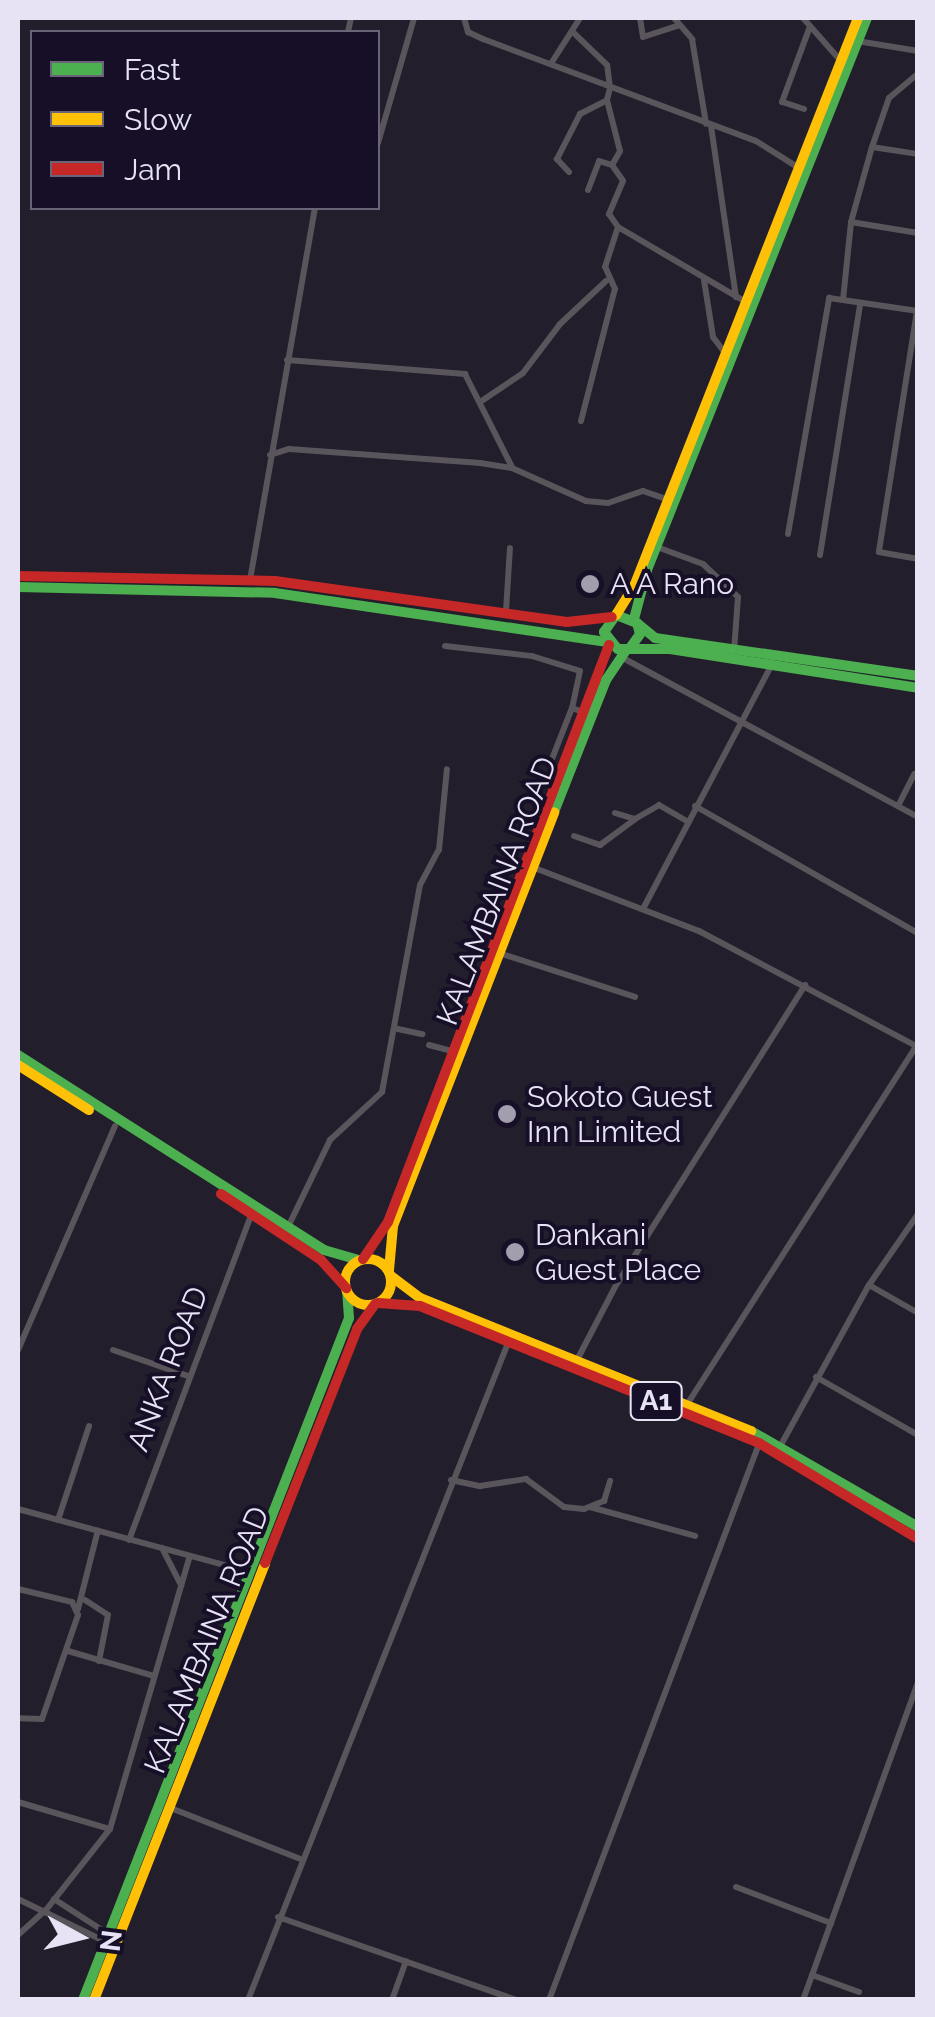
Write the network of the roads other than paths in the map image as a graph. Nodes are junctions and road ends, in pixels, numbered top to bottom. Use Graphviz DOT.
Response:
graph roads {
  1 [pos="414,18"];
  2 [pos="464,18"];
  3 [pos="580,18"];
  4 [pos="640,18"];
  5 [pos="803,18"];
  6 [pos="858,18"];
  7 [pos="867,18"];
  8 [pos="676,22"];
  9 [pos="809,29"];
  10 [pos="574,32"];
  11 [pos="857,42"];
  12 [pos="918,51"];
  13 [pos="840,60"];
  14 [pos="552,62"];
  15 [pos="918,74"];
  16 [pos="610,88"];
  17 [pos="608,100"];
  18 [pos="804,109"];
  19 [pos="709,126"];
  20 [pos="380,136"];
  21 [pos="872,147"];
  22 [pos="918,154"];
  23 [pos="612,165"];
  24 [pos="799,168"];
  25 [pos="569,172"];
  26 [pos="588,190"];
  27 [pos="315,210"];
  28 [pos="851,222"];
  29 [pos="618,227"];
  30 [pos="918,233"];
  31 [pos="703,278"];
  32 [pos="606,281"];
  33 [pos="741,299"];
  34 [pos="843,300"];
  35 [pos="860,304"];
  36 [pos="917,311"];
  37 [pos="726,354"];
  38 [pos="287,360"];
  39 [pos="483,400"];
  40 [pos="582,421"];
  41 [pos="272,438"];
  42 [pos="289,449"];
  43 [pos="270,455"];
  44 [pos="512,468"];
  45 [pos="669,500"];
  46 [pos="788,534"];
  47 [pos="658,547"];
  48 [pos="510,548"];
  49 [pos="820,554"];
  50 [pos="918,559"];
  51 [pos="18,576"];
  52 [pos="250,580"];
  53 [pos="18,588"];
  54 [pos="506,611"];
  55 [pos="614,616"];
  56 [pos="636,621"];
  57 [pos="608,643"];
  58 [pos="445,646"];
  59 [pos="626,651"];
  60 [pos="734,651"];
  61 [pos="772,664"];
  62 [pos="918,676"];
  63 [pos="918,688"];
  64 [pos="578,710"];
  65 [pos="743,719"];
  66 [pos="550,764"];
  67 [pos="447,769"];
  68 [pos="914,774"];
  69 [pos="695,806"];
  70 [pos="898,806"];
  71 [pos="615,813"];
  72 [pos="918,817"];
  73 [pos="635,819"];
  74 [pos="686,821"];
  75 [pos="574,836"];
  76 [pos="532,867"];
  77 [pos="644,907"];
  78 [pos="918,932"];
  79 [pos="499,953"];
  80 [pos="805,985"];
  81 [pos="635,997"];
  82 [pos="398,1028"];
  83 [pos="422,1034"];
  84 [pos="429,1045"];
  85 [pos="917,1046"];
  86 [pos="452,1051"];
  87 [pos="18,1055"];
  88 [pos="18,1065"];
  89 [pos="114,1126"];
  90 [pos="918,1214"];
  91 [pos="251,1215"];
  92 [pos="287,1228"];
  93 [pos="361,1259"];
  94 [pos="390,1273"];
  95 [pos="870,1285"];
  96 [pos="346,1289"];
  97 [pos="377,1304"];
  98 [pos="918,1313"];
  99 [pos="508,1343"];
  100 [pos="18,1350"];
  101 [pos="113,1350"];
  102 [pos="577,1360"];
  103 [pos="188,1376"];
  104 [pos="816,1378"];
  105 [pos="688,1403"];
  106 [pos="89,1426"];
  107 [pos="918,1435"];
  108 [pos="759,1442"];
  109 [pos="782,1443"];
  110 [pos="451,1480"];
  111 [pos="610,1481"];
  112 [pos="589,1507"];
  113 [pos="18,1509"];
  114 [pos="58,1521"];
  115 [pos="918,1528"];
  116 [pos="98,1530"];
  117 [pos="695,1536"];
  118 [pos="129,1540"];
  119 [pos="918,1540"];
  120 [pos="162,1548"];
  121 [pos="190,1556"];
  122 [pos="251,1572"];
  123 [pos="181,1586"];
  124 [pos="18,1590"];
  125 [pos="85,1600"];
  126 [pos="78,1609"];
  127 [pos="68,1652"];
  128 [pos="99,1661"];
  129 [pos="154,1676"];
  130 [pos="918,1683"];
  131 [pos="18,1718"];
  132 [pos="18,1802"];
  133 [pos="168,1807"];
  134 [pos="110,1828"];
  135 [pos="301,1859"];
  136 [pos="736,1888"];
  137 [pos="18,1898"];
  138 [pos="54,1900"];
  139 [pos="46,1910"];
  140 [pos="278,1917"];
  141 [pos="831,1923"];
  142 [pos="18,1935"];
  143 [pos="107,1938"];
  144 [pos="406,1961"];
  145 [pos="812,1976"];
  146 [pos="859,1992"];
  147 [pos="84,2000"];
  148 [pos="94,2000"];
  149 [pos="248,2000"];
  150 [pos="392,2000"];
  151 [pos="516,2000"];
  152 [pos="549,2000"];
  153 [pos="804,2000"];
  1 -- 20 [label="street"];
  2 -- 14 [label="street"];
  3 -- 10 [label="street"];
  4 -- 8 [label="street"];
  5 -- 9 [label="street"];
  6 -- 13 [label="main road"];
  7 -- 11 [label="main road"];
  8 -- 19 [label="street"];
  9 -- 13 [label="street"];
  9 -- 18 [label="street"];
  10 -- 14 [label="street"];
  10 -- 16 [label="street"];
  11 -- 12 [label="street"];
  11 -- 47 [label="main road"];
  13 -- 24 [label="main road"];
  14 -- 16 [label="street"];
  15 -- 21 [label="street"];
  16 -- 17 [label="street"];
  16 -- 19 [label="street"];
  17 -- 23 [label="street"];
  17 -- 25 [label="street"];
  19 -- 24 [label="street"];
  19 -- 33 [label="street"];
  21 -- 22 [label="street"];
  21 -- 28 [label="street"];
  23 -- 26 [label="street"];
  23 -- 29 [label="street"];
  24 -- 33 [label="main road"];
  27 -- 38 [label="street"];
  28 -- 30 [label="street"];
  28 -- 34 [label="street"];
  29 -- 31 [label="street"];
  29 -- 32 [label="street"];
  31 -- 33 [label="street"];
  31 -- 37 [label="street"];
  32 -- 39 [label="street"];
  32 -- 40 [label="street"];
  33 -- 37 [label="main road"];
  34 -- 35 [label="street"];
  34 -- 46 [label="street"];
  35 -- 36 [label="street"];
  35 -- 49 [label="street"];
  36 -- 50 [label="street"];
  37 -- 45 [label="main road"];
  38 -- 39 [label="street"];
  38 -- 41 [label="street"];
  39 -- 44 [label="street"];
  41 -- 42 [label="street"];
  41 -- 43 [label="street"];
  42 -- 43 [label="street"];
  42 -- 44 [label="street"];
  43 -- 52 [label="street"];
  44 -- 45 [label="street"];
  45 -- 55 [label="main road"];
  47 -- 56 [label="main road"];
  47 -- 60 [label="street"];
  48 -- 54 [label="street"];
  51 -- 52 [label="main road"];
  52 -- 54 [label="main road"];
  53 -- 57 [label="main road"];
  54 -- 55 [label="main road"];
  55 -- 56 [label="main road"];
  55 -- 57 [label="main road"];
  56 -- 59 [label="main road"];
  56 -- 60 [label="main road"];
  57 -- 59 [label="main road"];
  57 -- 64 [label="main road"];
  58 -- 64 [label="street"];
  59 -- 61 [label="main road"];
  59 -- 65 [label="street"];
  59 -- 76 [label="main road, KALAMBAINA ROAD"];
  60 -- 62 [label="main road"];
  61 -- 63 [label="main road"];
  61 -- 65 [label="street"];
  64 -- 66 [label="street"];
  64 -- 86 [label="main road"];
  65 -- 69 [label="street"];
  65 -- 70 [label="street"];
  67 -- 82 [label="street"];
  68 -- 70 [label="street"];
  69 -- 74 [label="street"];
  69 -- 78 [label="street"];
  70 -- 72 [label="street"];
  71 -- 73 [label="street"];
  73 -- 74 [label="street"];
  73 -- 75 [label="street"];
  74 -- 77 [label="street"];
  76 -- 77 [label="street"];
  76 -- 79 [label="main road, KALAMBAINA ROAD"];
  77 -- 80 [label="street"];
  79 -- 81 [label="street"];
  79 -- 94 [label="main road, KALAMBAINA ROAD"];
  80 -- 85 [label="street"];
  80 -- 102 [label="street"];
  82 -- 83 [label="street"];
  82 -- 92 [label="street"];
  84 -- 86 [label="street"];
  85 -- 105 [label="street"];
  86 -- 93 [label="main road"];
  87 -- 92 [label="main road"];
  88 -- 89 [label="main road"];
  89 -- 91 [label="main road"];
  89 -- 100 [label="street"];
  90 -- 95 [label="street"];
  91 -- 96 [label="main road"];
  91 -- 103 [label="street, ANKA ROAD"];
  92 -- 93 [label="main road"];
  93 -- 94 [label="main road"];
  93 -- 96 [label="main road"];
  94 -- 97 [label="main road"];
  94 -- 102 [label="main road, A1"];
  95 -- 98 [label="street"];
  95 -- 104 [label="street"];
  96 -- 97 [label="main road"];
  96 -- 122 [label="main road"];
  97 -- 99 [label="main road, A1"];
  97 -- 133 [label="main road, KALAMBAINA ROAD"];
  99 -- 108 [label="main road, A1"];
  99 -- 110 [label="street"];
  101 -- 103 [label="street"];
  102 -- 105 [label="main road, A1"];
  103 -- 118 [label="street, ANKA ROAD"];
  104 -- 107 [label="street"];
  104 -- 109 [label="street"];
  105 -- 109 [label="main road, A1"];
  106 -- 114 [label="street"];
  108 -- 119 [label="main road, A1"];
  108 -- 152 [label="street"];
  109 -- 115 [label="main road, A1"];
  110 -- 112 [label="street"];
  110 -- 135 [label="street"];
  111 -- 112 [label="street"];
  112 -- 117 [label="street"];
  113 -- 114 [label="street"];
  114 -- 116 [label="street"];
  116 -- 118 [label="street"];
  116 -- 125 [label="street"];
  118 -- 120 [label="street"];
  120 -- 121 [label="street"];
  120 -- 123 [label="street"];
  121 -- 122 [label="street"];
  121 -- 123 [label="street"];
  122 -- 143 [label="main road"];
  123 -- 129 [label="street"];
  124 -- 126 [label="street"];
  125 -- 126 [label="street"];
  125 -- 128 [label="street"];
  126 -- 127 [label="street"];
  127 -- 128 [label="street"];
  127 -- 131 [label="street"];
  128 -- 129 [label="street"];
  129 -- 134 [label="street"];
  130 -- 141 [label="street"];
  132 -- 134 [label="street"];
  133 -- 135 [label="street"];
  133 -- 148 [label="main road, KALAMBAINA ROAD"];
  134 -- 138 [label="street"];
  135 -- 140 [label="street"];
  136 -- 141 [label="street"];
  137 -- 139 [label="street"];
  138 -- 139 [label="street"];
  138 -- 143 [label="street"];
  139 -- 142 [label="street"];
  139 -- 143 [label="street"];
  140 -- 144 [label="street"];
  140 -- 149 [label="street"];
  141 -- 145 [label="street"];
  143 -- 147 [label="main road"];
  144 -- 150 [label="street"];
  144 -- 151 [label="street"];
  145 -- 146 [label="street"];
  145 -- 153 [label="street"];
}
